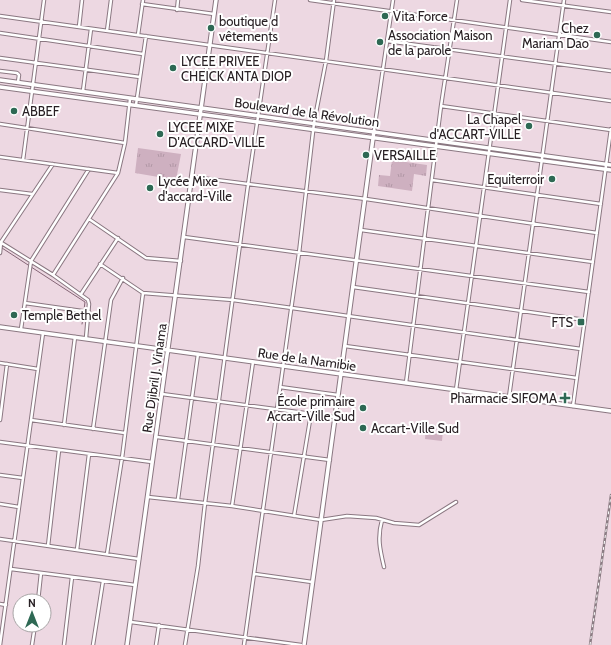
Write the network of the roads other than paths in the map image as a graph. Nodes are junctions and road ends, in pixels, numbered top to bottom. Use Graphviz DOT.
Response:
graph roads {
  1 [pos="44,0"];
  2 [pos="82,0"];
  3 [pos="111,0"];
  4 [pos="143,0"];
  5 [pos="178,0"];
  6 [pos="216,0"];
  7 [pos="275,0"];
  8 [pos="310,0"];
  9 [pos="334,0"];
  10 [pos="392,0"];
  11 [pos="458,0"];
  12 [pos="510,0"];
  13 [pos="522,0"];
  14 [pos="564,0"];
  15 [pos="142,4"];
  16 [pos="334,4"];
  17 [pos="563,6"];
  18 [pos="177,10"];
  19 [pos="391,11"];
  20 [pos="611,12"];
  21 [pos="215,14"];
  22 [pos="0,16"];
  23 [pos="454,20"];
  24 [pos="41,21"];
  25 [pos="79,27"];
  26 [pos="506,28"];
  27 [pos="91,29"];
  28 [pos="107,31"];
  29 [pos="0,33"];
  30 [pos="138,35"];
  31 [pos="559,35"];
  32 [pos="146,36"];
  33 [pos="38,39"];
  34 [pos="387,41"];
  35 [pos="611,42"];
  36 [pos="210,45"];
  37 [pos="88,47"];
  38 [pos="451,48"];
  39 [pos="267,53"];
  40 [pos="143,54"];
  41 [pos="502,56"];
  42 [pos="0,58"];
  43 [pos="326,61"];
  44 [pos="36,62"];
  45 [pos="555,65"];
  46 [pos="86,69"];
  47 [pos="383,70"];
  48 [pos="0,71"];
  49 [pos="611,71"];
  50 [pos="140,77"];
  51 [pos="446,77"];
  52 [pos="0,80"];
  53 [pos="18,82"];
  54 [pos="33,84"];
  55 [pos="498,85"];
  56 [pos="0,87"];
  57 [pos="32,91"];
  58 [pos="83,92"];
  59 [pos="551,92"];
  60 [pos="130,99"];
  61 [pos="137,100"];
  62 [pos="611,101"];
  63 [pos="130,104"];
  64 [pos="136,105"];
  65 [pos="441,106"];
  66 [pos="201,108"];
  67 [pos="201,113"];
  68 [pos="494,113"];
  69 [pos="259,116"];
  70 [pos="547,121"];
  71 [pos="258,122"];
  72 [pos="314,123"];
  73 [pos="0,124"];
  74 [pos="27,127"];
  75 [pos="314,130"];
  76 [pos="611,130"];
  77 [pos="374,131"];
  78 [pos="373,138"];
  79 [pos="437,140"];
  80 [pos="125,143"];
  81 [pos="436,146"];
  82 [pos="489,148"];
  83 [pos="488,154"];
  84 [pos="542,155"];
  85 [pos="0,157"];
  86 [pos="23,160"];
  87 [pos="542,161"];
  88 [pos="52,164"];
  89 [pos="606,164"];
  90 [pos="611,165"];
  91 [pos="89,169"];
  92 [pos="605,169"];
  93 [pos="611,170"];
  94 [pos="118,173"];
  95 [pos="193,177"];
  96 [pos="432,180"];
  97 [pos="248,185"];
  98 [pos="484,188"];
  99 [pos="0,190"];
  100 [pos="307,192"];
  101 [pos="32,194"];
  102 [pos="537,195"];
  103 [pos="366,199"];
  104 [pos="601,204"];
  105 [pos="428,208"];
  106 [pos="480,216"];
  107 [pos="90,219"];
  108 [pos="532,223"];
  109 [pos="361,230"];
  110 [pos="597,233"];
  111 [pos="184,237"];
  112 [pos="118,238"];
  113 [pos="424,239"];
  114 [pos="1,242"];
  115 [pos="240,246"];
  116 [pos="476,246"];
  117 [pos="0,253"];
  118 [pos="299,253"];
  119 [pos="528,253"];
  120 [pos="31,261"];
  121 [pos="180,261"];
  122 [pos="357,261"];
  123 [pos="593,262"];
  124 [pos="100,264"];
  125 [pos="420,270"];
  126 [pos="53,275"];
  127 [pos="472,276"];
  128 [pos="123,278"];
  129 [pos="525,283"];
  130 [pos="353,287"];
  131 [pos="589,292"];
  132 [pos="143,293"];
  133 [pos="81,294"];
  134 [pos="176,295"];
  135 [pos="417,296"];
  136 [pos="233,300"];
  137 [pos="25,303"];
  138 [pos="468,303"];
  139 [pos="292,308"];
  140 [pos="521,311"];
  141 [pos="89,312"];
  142 [pos="349,316"];
  143 [pos="585,320"];
  144 [pos="413,325"];
  145 [pos="0,327"];
  146 [pos="20,329"];
  147 [pos="43,332"];
  148 [pos="465,332"];
  149 [pos="75,337"];
  150 [pos="86,338"];
  151 [pos="518,340"];
  152 [pos="106,341"];
  153 [pos="136,346"];
  154 [pos="345,346"];
  155 [pos="580,349"];
  156 [pos="168,350"];
  157 [pos="198,354"];
  158 [pos="409,355"];
  159 [pos="225,358"];
  160 [pos="253,362"];
  161 [pos="460,362"];
  162 [pos="0,363"];
  163 [pos="7,364"];
  164 [pos="284,366"];
  165 [pos="38,369"];
  166 [pos="513,369"];
  167 [pos="342,374"];
  168 [pos="576,378"];
  169 [pos="406,383"];
  170 [pos="280,386"];
  171 [pos="456,390"];
  172 [pos="162,394"];
  173 [pos="338,395"];
  174 [pos="509,397"];
  175 [pos="193,398"];
  176 [pos="219,402"];
  177 [pos="246,405"];
  178 [pos="572,406"];
  179 [pos="278,410"];
  180 [pos="611,411"];
  181 [pos="311,414"];
  182 [pos="335,418"];
  183 [pos="0,420"];
  184 [pos="31,420"];
  185 [pos="64,425"];
  186 [pos="93,429"];
  187 [pos="125,433"];
  188 [pos="157,437"];
  189 [pos="187,441"];
  190 [pos="0,442"];
  191 [pos="214,445"];
  192 [pos="28,446"];
  193 [pos="241,448"];
  194 [pos="60,450"];
  195 [pos="272,452"];
  196 [pos="89,454"];
  197 [pos="304,456"];
  198 [pos="122,458"];
  199 [pos="330,460"];
  200 [pos="153,462"];
  201 [pos="0,474"];
  202 [pos="23,478"];
  203 [pos="148,497"];
  204 [pos="178,499"];
  205 [pos="456,502"];
  206 [pos="205,503"];
  207 [pos="0,504"];
  208 [pos="232,506"];
  209 [pos="19,507"];
  210 [pos="262,511"];
  211 [pos="294,516"];
  212 [pos="321,520"];
  213 [pos="382,520"];
  214 [pos="0,539"];
  215 [pos="15,541"];
  216 [pos="48,546"];
  217 [pos="77,550"];
  218 [pos="107,554"];
  219 [pos="140,558"];
  220 [pos="384,567"];
  221 [pos="11,569"];
  222 [pos="41,573"];
  223 [pos="255,574"];
  224 [pos="72,577"];
  225 [pos="103,581"];
  226 [pos="312,582"];
  227 [pos="136,585"];
  228 [pos="39,593"];
  229 [pos="0,604"];
  230 [pos="6,605"];
  231 [pos="131,622"];
  232 [pos="158,625"];
  233 [pos="188,629"];
  234 [pos="34,633"];
  235 [pos="245,637"];
  236 [pos="0,645"];
  237 [pos="32,645"];
  238 [pos="64,645"];
  239 [pos="93,645"];
  240 [pos="127,645"];
  241 [pos="156,645"];
  242 [pos="186,645"];
  243 [pos="244,645"];
  244 [pos="302,645"];
  1 -- 24 [label="street"];
  2 -- 25 [label="street"];
  3 -- 28 [label="street"];
  4 -- 15 [label="street"];
  5 -- 18 [label="street"];
  6 -- 21 [label="street, Rue Djibril J. Vinama"];
  7 -- 39 [label="street"];
  8 -- 16 [label="street"];
  9 -- 16 [label="street"];
  10 -- 19 [label="street"];
  11 -- 23 [label="street"];
  12 -- 26 [label="street"];
  13 -- 17 [label="street"];
  14 -- 17 [label="street"];
  15 -- 18 [label="street"];
  15 -- 30 [label="street"];
  16 -- 19 [label="street"];
  16 -- 43 [label="street"];
  17 -- 20 [label="street"];
  17 -- 31 [label="street"];
  18 -- 21 [label="street"];
  19 -- 23 [label="street"];
  19 -- 34 [label="street"];
  21 -- 36 [label="street, Rue Djibril J. Vinama"];
  22 -- 24 [label="street"];
  23 -- 26 [label="street"];
  23 -- 38 [label="street"];
  24 -- 25 [label="street"];
  24 -- 33 [label="street"];
  25 -- 27 [label="street"];
  26 -- 31 [label="street"];
  26 -- 41 [label="street"];
  27 -- 28 [label="street"];
  27 -- 37 [label="street"];
  28 -- 30 [label="street"];
  29 -- 33 [label="street"];
  30 -- 32 [label="street"];
  31 -- 35 [label="street"];
  31 -- 45 [label="street"];
  32 -- 36 [label="street"];
  32 -- 40 [label="street"];
  33 -- 37 [label="street"];
  33 -- 44 [label="street"];
  34 -- 38 [label="street"];
  34 -- 47 [label="street"];
  36 -- 39 [label="street"];
  36 -- 66 [label="street, Rue Djibril J. Vinama"];
  37 -- 40 [label="street"];
  37 -- 46 [label="street"];
  38 -- 41 [label="street"];
  38 -- 51 [label="street"];
  39 -- 43 [label="street"];
  39 -- 69 [label="street"];
  40 -- 50 [label="street"];
  41 -- 45 [label="street"];
  41 -- 55 [label="street"];
  42 -- 44 [label="street"];
  43 -- 47 [label="street"];
  43 -- 72 [label="street"];
  44 -- 46 [label="street"];
  44 -- 54 [label="street"];
  45 -- 49 [label="street"];
  45 -- 59 [label="street"];
  46 -- 50 [label="street"];
  46 -- 58 [label="street"];
  47 -- 51 [label="street"];
  47 -- 77 [label="street"];
  48 -- 53 [label="street"];
  50 -- 61 [label="street"];
  51 -- 55 [label="street"];
  51 -- 65 [label="street"];
  52 -- 53 [label="street, Boulevard de la Révolution"];
  53 -- 54 [label="street, Boulevard de la Révolution"];
  54 -- 57 [label="street"];
  54 -- 58 [label="street, Boulevard de la Révolution"];
  55 -- 59 [label="street"];
  55 -- 68 [label="street"];
  56 -- 57 [label="street, Boulevard de la Révolution"];
  57 -- 63 [label="street, Boulevard de la Révolution"];
  57 -- 74 [label="street"];
  58 -- 60 [label="street, Boulevard de la Révolution"];
  59 -- 62 [label="street"];
  59 -- 70 [label="street"];
  60 -- 61 [label="street, Boulevard de la Révolution"];
  60 -- 63 [label="street"];
  61 -- 64 [label="street"];
  61 -- 66 [label="street, Boulevard de la Révolution"];
  63 -- 64 [label="street, Boulevard de la Révolution"];
  63 -- 80 [label="street"];
  64 -- 67 [label="street, Boulevard de la Révolution"];
  65 -- 68 [label="street"];
  65 -- 79 [label="street"];
  66 -- 67 [label="street, Rue Djibril J. Vinama"];
  66 -- 69 [label="street, Boulevard de la Révolution"];
  67 -- 71 [label="street, Boulevard de la Révolution"];
  67 -- 95 [label="street, Rue Djibril J. Vinama"];
  68 -- 70 [label="street"];
  68 -- 82 [label="street"];
  69 -- 71 [label="street"];
  69 -- 72 [label="street, Boulevard de la Révolution"];
  70 -- 76 [label="street"];
  70 -- 84 [label="street"];
  71 -- 75 [label="street, Boulevard de la Révolution"];
  71 -- 97 [label="street"];
  72 -- 75 [label="street"];
  72 -- 77 [label="street, Boulevard de la Révolution"];
  73 -- 74 [label="street"];
  74 -- 80 [label="street"];
  74 -- 86 [label="street"];
  75 -- 78 [label="street, Boulevard de la Révolution"];
  75 -- 100 [label="street"];
  76 -- 89 [label="street"];
  77 -- 78 [label="street"];
  77 -- 79 [label="street, Boulevard de la Révolution"];
  78 -- 81 [label="street, Boulevard de la Révolution"];
  78 -- 103 [label="street"];
  79 -- 81 [label="street"];
  79 -- 82 [label="street, Boulevard de la Révolution"];
  80 -- 94 [label="street"];
  81 -- 83 [label="street, Boulevard de la Révolution"];
  81 -- 96 [label="street"];
  82 -- 83 [label="street"];
  82 -- 84 [label="street, Boulevard de la Révolution"];
  83 -- 87 [label="street, Boulevard de la Révolution"];
  83 -- 98 [label="street"];
  84 -- 87 [label="street"];
  84 -- 89 [label="street, Boulevard de la Révolution"];
  85 -- 86 [label="street"];
  86 -- 88 [label="street"];
  87 -- 92 [label="street, Boulevard de la Révolution"];
  87 -- 102 [label="street"];
  88 -- 91 [label="street"];
  88 -- 101 [label="street"];
  89 -- 90 [label="street, Boulevard de la Révolution"];
  89 -- 92 [label="street"];
  91 -- 94 [label="street"];
  91 -- 120 [label="street"];
  92 -- 93 [label="street, Boulevard de la Révolution"];
  92 -- 104 [label="street"];
  94 -- 107 [label="street"];
  95 -- 97 [label="street"];
  95 -- 111 [label="street, Rue Djibril J. Vinama"];
  96 -- 98 [label="street"];
  96 -- 105 [label="street"];
  97 -- 100 [label="street"];
  97 -- 115 [label="street"];
  98 -- 102 [label="street"];
  98 -- 106 [label="street"];
  99 -- 101 [label="street"];
  100 -- 103 [label="street"];
  100 -- 118 [label="street"];
  101 -- 114 [label="street"];
  102 -- 104 [label="street"];
  102 -- 108 [label="street"];
  103 -- 105 [label="street"];
  103 -- 109 [label="street"];
  104 -- 110 [label="street"];
  105 -- 106 [label="street"];
  105 -- 113 [label="street"];
  106 -- 108 [label="street"];
  106 -- 116 [label="street"];
  107 -- 112 [label="street"];
  107 -- 126 [label="street"];
  108 -- 110 [label="street"];
  108 -- 119 [label="street"];
  109 -- 113 [label="street"];
  109 -- 122 [label="street"];
  110 -- 123 [label="street"];
  111 -- 115 [label="street"];
  111 -- 121 [label="street, Rue Djibril J. Vinama"];
  112 -- 121 [label="street"];
  112 -- 124 [label="street"];
  113 -- 116 [label="street"];
  113 -- 125 [label="street"];
  114 -- 117 [label="street"];
  114 -- 120 [label="street"];
  115 -- 118 [label="street"];
  115 -- 136 [label="street"];
  116 -- 119 [label="street"];
  116 -- 127 [label="street"];
  118 -- 122 [label="street"];
  118 -- 139 [label="street"];
  119 -- 123 [label="street"];
  119 -- 129 [label="street"];
  120 -- 126 [label="street"];
  120 -- 137 [label="street"];
  121 -- 134 [label="street, Rue Djibril J. Vinama"];
  122 -- 125 [label="street"];
  122 -- 130 [label="street"];
  123 -- 131 [label="street"];
  124 -- 128 [label="street"];
  124 -- 133 [label="street"];
  125 -- 127 [label="street"];
  125 -- 135 [label="street"];
  126 -- 133 [label="street"];
  127 -- 129 [label="street"];
  127 -- 138 [label="street"];
  128 -- 132 [label="street"];
  128 -- 152 [label="street"];
  129 -- 131 [label="street"];
  129 -- 140 [label="street"];
  130 -- 135 [label="street"];
  130 -- 142 [label="street"];
  131 -- 143 [label="street"];
  132 -- 134 [label="street"];
  132 -- 153 [label="street"];
  133 -- 141 [label="street"];
  134 -- 136 [label="street"];
  134 -- 156 [label="street, Rue Djibril J. Vinama"];
  135 -- 138 [label="street"];
  135 -- 144 [label="street"];
  136 -- 139 [label="street"];
  136 -- 159 [label="street"];
  137 -- 141 [label="street"];
  137 -- 146 [label="street"];
  138 -- 140 [label="street"];
  138 -- 148 [label="street"];
  139 -- 142 [label="street"];
  139 -- 164 [label="street"];
  140 -- 143 [label="street"];
  140 -- 151 [label="street"];
  141 -- 150 [label="street"];
  142 -- 144 [label="street"];
  142 -- 154 [label="street"];
  143 -- 155 [label="street"];
  144 -- 148 [label="street"];
  144 -- 158 [label="street"];
  145 -- 146 [label="street, Rue de la Namibie"];
  146 -- 147 [label="street, Rue de la Namibie"];
  147 -- 149 [label="street, Rue de la Namibie"];
  147 -- 165 [label="street"];
  148 -- 151 [label="street"];
  148 -- 161 [label="street"];
  149 -- 150 [label="street, Rue de la Namibie"];
  149 -- 185 [label="street"];
  150 -- 152 [label="street, Rue de la Namibie"];
  151 -- 155 [label="street"];
  151 -- 166 [label="street"];
  152 -- 153 [label="street, Rue de la Namibie"];
  152 -- 186 [label="street"];
  153 -- 156 [label="street, Rue de la Namibie"];
  153 -- 187 [label="street"];
  154 -- 158 [label="street"];
  154 -- 167 [label="street"];
  155 -- 168 [label="street"];
  156 -- 157 [label="street, Rue de la Namibie"];
  156 -- 172 [label="street, Rue Djibril J. Vinama"];
  157 -- 159 [label="street, Rue de la Namibie"];
  157 -- 175 [label="street"];
  158 -- 161 [label="street"];
  158 -- 169 [label="street"];
  159 -- 160 [label="street, Rue de la Namibie"];
  159 -- 176 [label="street"];
  160 -- 164 [label="street, Rue de la Namibie"];
  160 -- 177 [label="street"];
  161 -- 166 [label="street"];
  161 -- 171 [label="street"];
  162 -- 163 [label="street"];
  163 -- 165 [label="street"];
  163 -- 183 [label="street"];
  164 -- 167 [label="street, Rue de la Namibie"];
  164 -- 170 [label="street"];
  165 -- 184 [label="street"];
  166 -- 168 [label="street"];
  166 -- 174 [label="street"];
  167 -- 169 [label="street, Rue de la Namibie"];
  167 -- 173 [label="street"];
  168 -- 178 [label="street"];
  169 -- 171 [label="street, Rue de la Namibie"];
  170 -- 173 [label="street"];
  170 -- 179 [label="street"];
  171 -- 174 [label="street, Rue de la Namibie"];
  172 -- 175 [label="street"];
  172 -- 188 [label="street, Rue Djibril J. Vinama"];
  173 -- 182 [label="street"];
  174 -- 178 [label="street, Rue de la Namibie"];
  175 -- 176 [label="street"];
  175 -- 189 [label="street"];
  176 -- 177 [label="street"];
  176 -- 191 [label="street"];
  177 -- 179 [label="street"];
  177 -- 193 [label="street"];
  178 -- 180 [label="street, Rue de la Namibie"];
  179 -- 181 [label="street"];
  179 -- 195 [label="street"];
  181 -- 182 [label="street"];
  181 -- 197 [label="street"];
  182 -- 199 [label="street"];
  184 -- 185 [label="street"];
  184 -- 192 [label="street"];
  185 -- 186 [label="street"];
  186 -- 187 [label="street"];
  187 -- 198 [label="street"];
  188 -- 189 [label="street"];
  188 -- 200 [label="street, Rue Djibril J. Vinama"];
  189 -- 191 [label="street"];
  189 -- 204 [label="street"];
  190 -- 192 [label="street"];
  191 -- 193 [label="street"];
  191 -- 206 [label="street"];
  192 -- 194 [label="street"];
  192 -- 202 [label="street"];
  193 -- 195 [label="street"];
  193 -- 208 [label="street"];
  194 -- 196 [label="street"];
  194 -- 216 [label="street"];
  195 -- 197 [label="street"];
  195 -- 210 [label="street"];
  196 -- 198 [label="street"];
  196 -- 217 [label="street"];
  197 -- 199 [label="street"];
  197 -- 211 [label="street"];
  198 -- 200 [label="street"];
  198 -- 218 [label="street"];
  199 -- 212 [label="street"];
  200 -- 203 [label="street, Rue Djibril J. Vinama"];
  201 -- 202 [label="street"];
  202 -- 209 [label="street"];
  203 -- 204 [label="street"];
  203 -- 219 [label="street, Rue Djibril J. Vinama"];
  204 -- 206 [label="street"];
  205 -- 213 [label="street"];
  206 -- 208 [label="street"];
  206 -- 233 [label="street"];
  207 -- 209 [label="street"];
  208 -- 210 [label="street"];
  209 -- 215 [label="street"];
  210 -- 211 [label="street"];
  210 -- 223 [label="street"];
  211 -- 212 [label="street"];
  212 -- 213 [label="street"];
  212 -- 226 [label="street"];
  213 -- 220 [label="street"];
  214 -- 215 [label="street"];
  215 -- 216 [label="street"];
  215 -- 221 [label="street"];
  216 -- 217 [label="street"];
  217 -- 218 [label="street"];
  218 -- 219 [label="street"];
  219 -- 227 [label="street, Rue Djibril J. Vinama"];
  221 -- 222 [label="street"];
  221 -- 230 [label="street"];
  222 -- 224 [label="street"];
  222 -- 228 [label="street"];
  223 -- 226 [label="street"];
  223 -- 235 [label="street"];
  224 -- 225 [label="street"];
  224 -- 238 [label="street"];
  225 -- 227 [label="street"];
  225 -- 239 [label="street"];
  226 -- 244 [label="street"];
  227 -- 231 [label="street, Rue Djibril J. Vinama"];
  229 -- 230 [label="street"];
  230 -- 236 [label="street"];
  231 -- 232 [label="street"];
  231 -- 240 [label="street, Rue Djibril J. Vinama"];
  232 -- 233 [label="street"];
  232 -- 241 [label="street"];
  233 -- 235 [label="street"];
  233 -- 242 [label="street"];
  234 -- 237 [label="street"];
  235 -- 243 [label="street"];
  235 -- 244 [label="street"];
}
